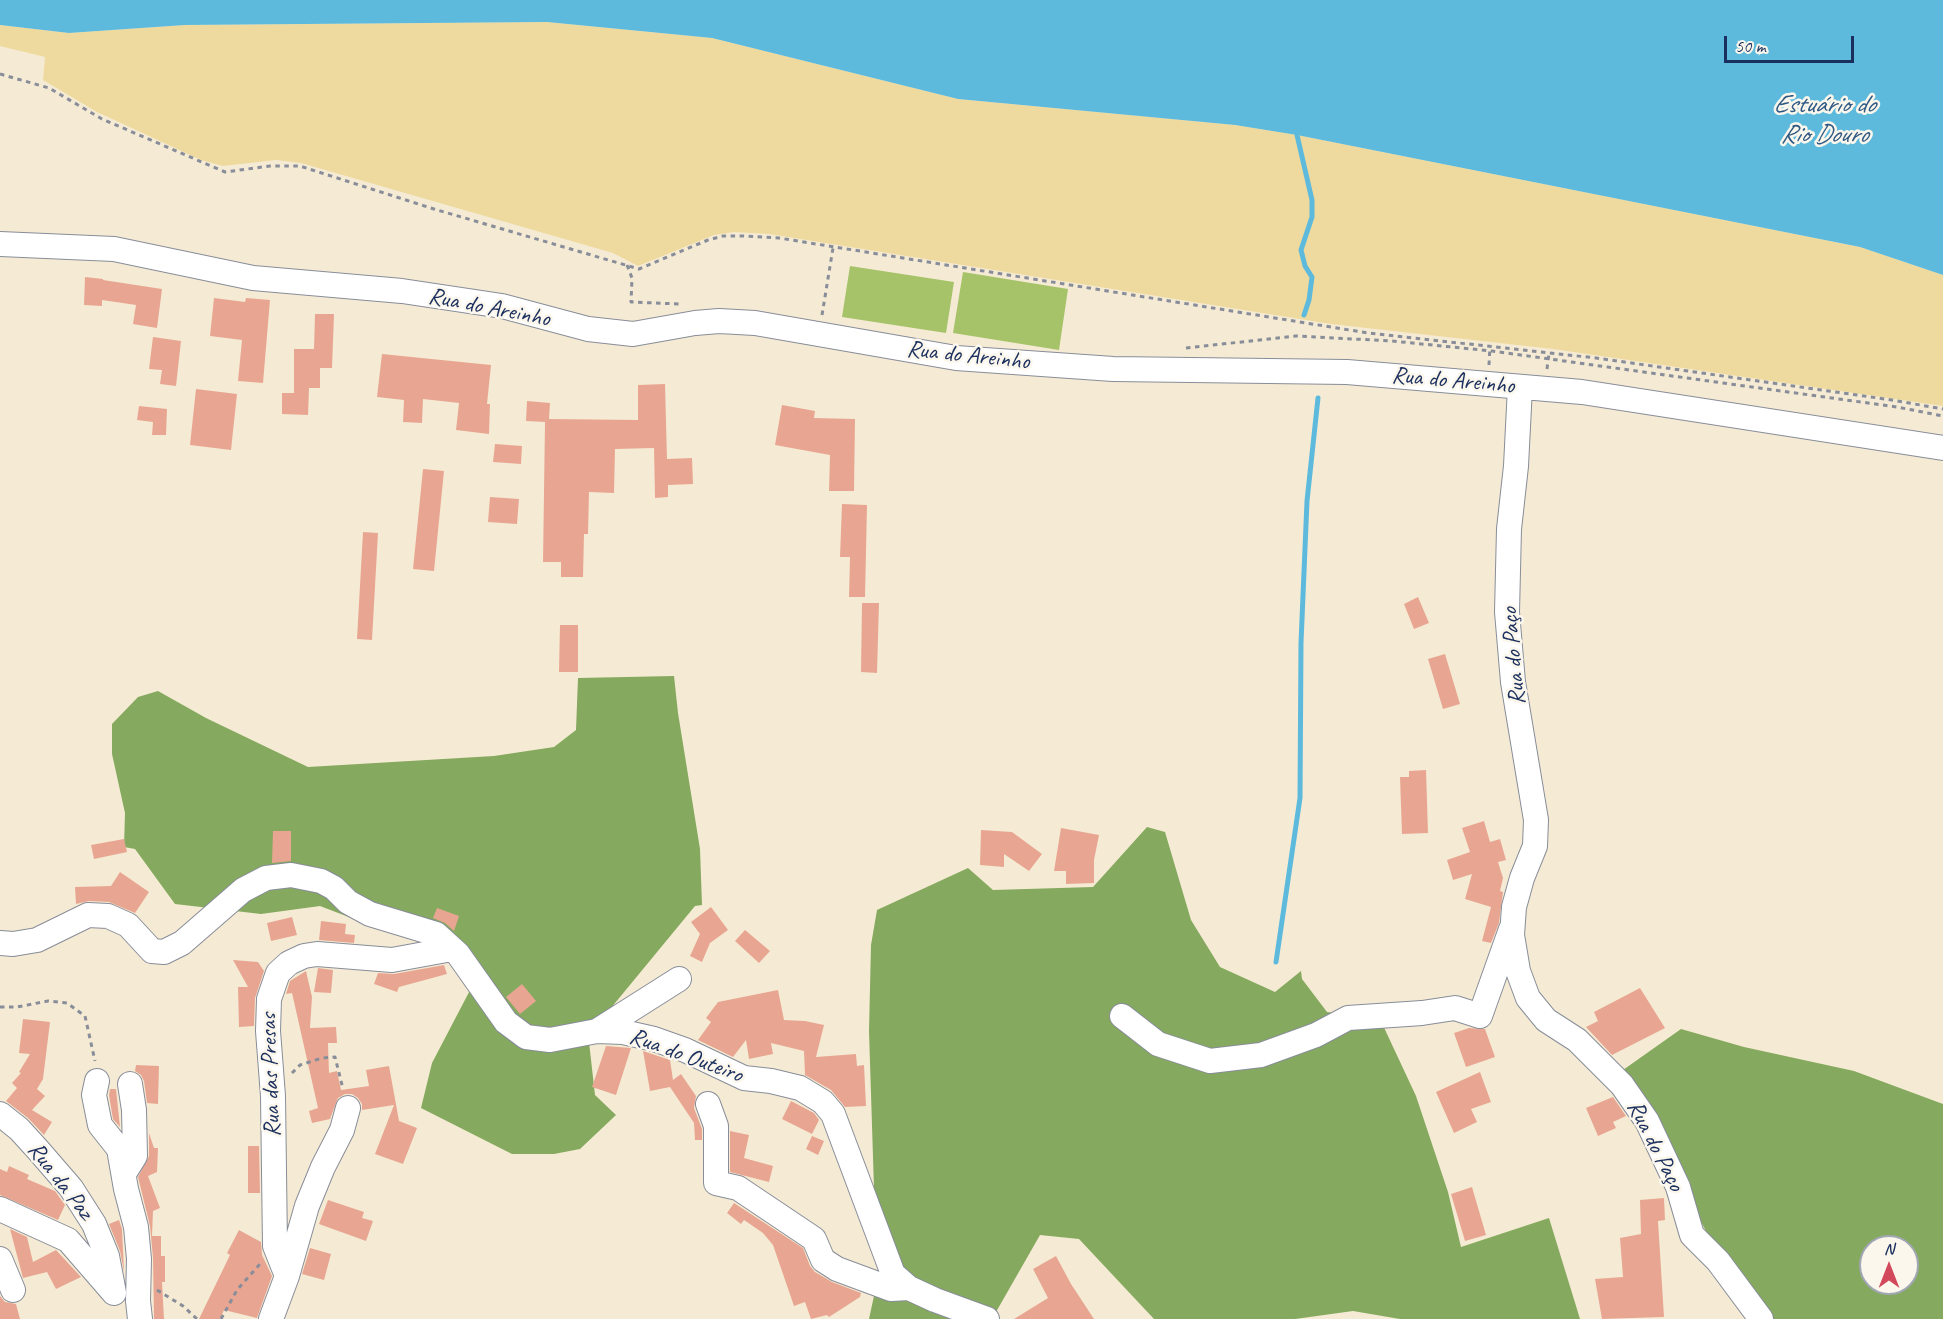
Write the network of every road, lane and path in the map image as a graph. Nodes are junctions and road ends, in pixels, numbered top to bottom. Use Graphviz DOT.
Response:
graph roads {
  1 [pos="0,74"];
  2 [pos="0,244"];
  3 [pos="833,247"];
  4 [pos="627,265"];
  5 [pos="687,304"];
  6 [pos="818,334"];
  7 [pos="1183,348"];
  8 [pos="1520,387"];
  9 [pos="1943,409"];
  10 [pos="1943,416"];
  11 [pos="1943,448"];
  12 [pos="1513,921"];
  13 [pos="0,943"];
  14 [pos="452,949"];
  15 [pos="680,979"];
  16 [pos="0,1007"];
  17 [pos="1122,1016"];
  18 [pos="597,1031"];
  19 [pos="98,1081"];
  20 [pos="130,1084"];
  21 [pos="273,1096"];
  22 [pos="708,1104"];
  23 [pos="348,1108"];
  24 [pos="0,1114"];
  25 [pos="124,1174"];
  26 [pos="0,1209"];
  27 [pos="275,1246"];
  28 [pos="0,1259"];
  29 [pos="286,1276"];
  30 [pos="139,1284"];
  31 [pos="909,1288"];
  32 [pos="13,1290"];
  33 [pos="114,1293"];
  34 [pos="131,1319"];
  35 [pos="140,1319"];
  36 [pos="197,1319"];
  37 [pos="221,1319"];
  38 [pos="271,1319"];
  39 [pos="987,1319"];
  40 [pos="1761,1319"];
  1 -- 4 [label="path"];
  2 -- 6 [label="street, Rua do Areinho"];
  3 -- 4 [label="path"];
  3 -- 6 [label="path"];
  3 -- 9 [label="path"];
  4 -- 5 [label="path"];
  6 -- 8 [label="street, Rua do Areinho"];
  7 -- 10 [label="path"];
  8 -- 11 [label="street, Rua do Areinho"];
  8 -- 12 [label="street, Rua do Paço"];
  12 -- 17 [label="street, Rua do Paço"];
  12 -- 40 [label="street, Rua do Paço"];
  13 -- 14 [label="street, Rua do Outeiro"];
  14 -- 18 [label="street, Rua do Outeiro"];
  14 -- 21 [label="street, Rua das Presas"];
  15 -- 18 [label="street"];
  16 -- 19 [label="path"];
  18 -- 31 [label="street, Rua do Outeiro"];
  19 -- 25 [label="street"];
  20 -- 25 [label="street"];
  21 -- 23 [label="path"];
  21 -- 27 [label="street, Rua das Presas"];
  22 -- 31 [label="street, Rua do Outeiro"];
  23 -- 29 [label="street"];
  24 -- 33 [label="street, Rua da Paz"];
  25 -- 30 [label="street"];
  26 -- 33 [label="street"];
  27 -- 29 [label="street, Rua das Presas"];
  27 -- 37 [label="path"];
  28 -- 32 [label="street"];
  29 -- 38 [label="street"];
  30 -- 35 [label="street"];
  30 -- 36 [label="path"];
  31 -- 39 [label="street, Rua do Outeiro"];
  33 -- 34 [label="street"];
}
